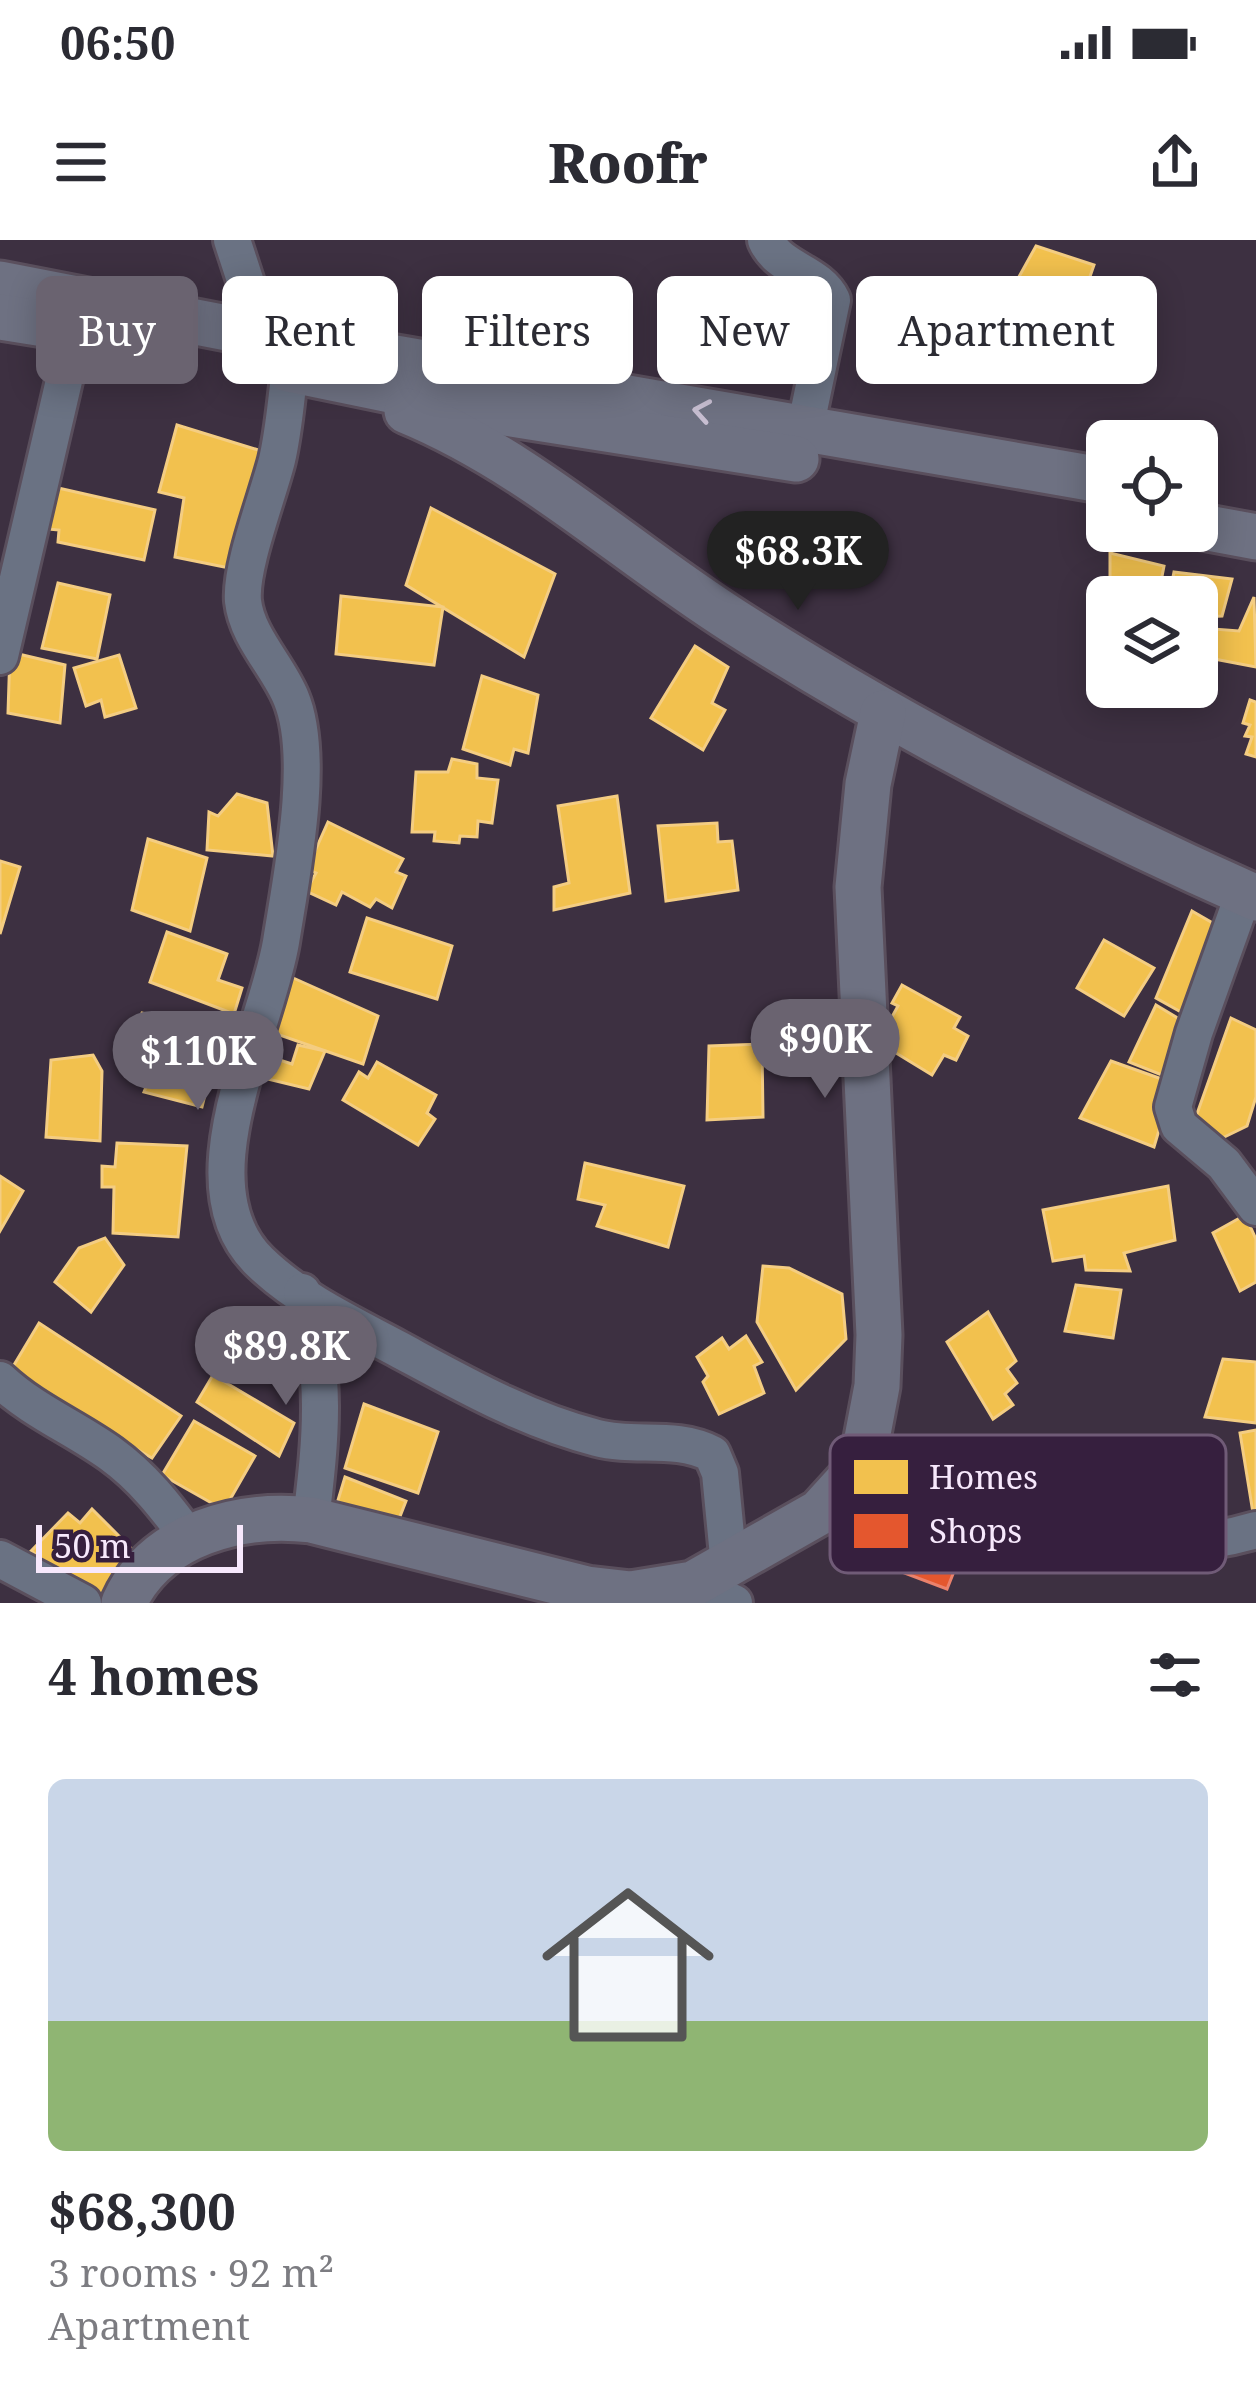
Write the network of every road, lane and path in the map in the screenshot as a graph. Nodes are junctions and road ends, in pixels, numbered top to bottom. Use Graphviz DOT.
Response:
graph roads {
  1 [pos="232,240"];
  2 [pos="766,240"];
  3 [pos="250,276"];
  4 [pos="0,284"];
  5 [pos="0,317"];
  6 [pos="36,323"];
  7 [pos="222,342"];
  8 [pos="398,377"];
  9 [pos="398,377"];
  10 [pos="63,384"];
  11 [pos="289,384"];
  12 [pos="346,384"];
  13 [pos="496,393"];
  14 [pos="805,429"];
  15 [pos="1086,477"];
  16 [pos="1218,500"];
  17 [pos="1256,506"];
  18 [pos="1086,507"];
  19 [pos="1218,530"];
  20 [pos="1256,537"];
  21 [pos="0,656"];
  22 [pos="883,712"];
  23 [pos="1250,896"];
  24 [pos="1256,1207"];
  25 [pos="302,1292"];
  26 [pos="0,1380"];
  27 [pos="868,1435"];
  28 [pos="830,1501"];
  29 [pos="311,1520"];
  30 [pos="1256,1530"];
  31 [pos="1226,1535"];
  32 [pos="189,1538"];
  33 [pos="0,1559"];
  34 [pos="719,1584"];
  35 [pos="82,1603"];
  36 [pos="124,1603"];
  1 -- 3 [label="street"];
  2 -- 14 [label="street"];
  4 -- 7 [label="main road"];
  5 -- 6 [label="main road"];
  8 -- 13 [label="main road"];
  9 -- 13 [label="main road"];
  10 -- 21 [label="street"];
  11 -- 25 [label="street"];
  12 -- 22 [label="main road"];
  14 -- 13 [label="main road, one-way"];
  13 -- 18 [label="main road"];
  14 -- 15 [label="main road"];
  16 -- 17 [label="main road"];
  19 -- 20 [label="main road"];
  22 -- 23 [label="main road"];
  22 -- 27 [label="main road"];
  23 -- 24 [label="street"];
  25 -- 29 [label="street"];
  25 -- 34 [label="street"];
  26 -- 32 [label="street"];
  28 -- 34 [label="main road"];
  29 -- 32 [label="main road"];
  29 -- 34 [label="main road"];
  30 -- 31 [label="street"];
  32 -- 36 [label="main road"];
  33 -- 35 [label="street"];
}
